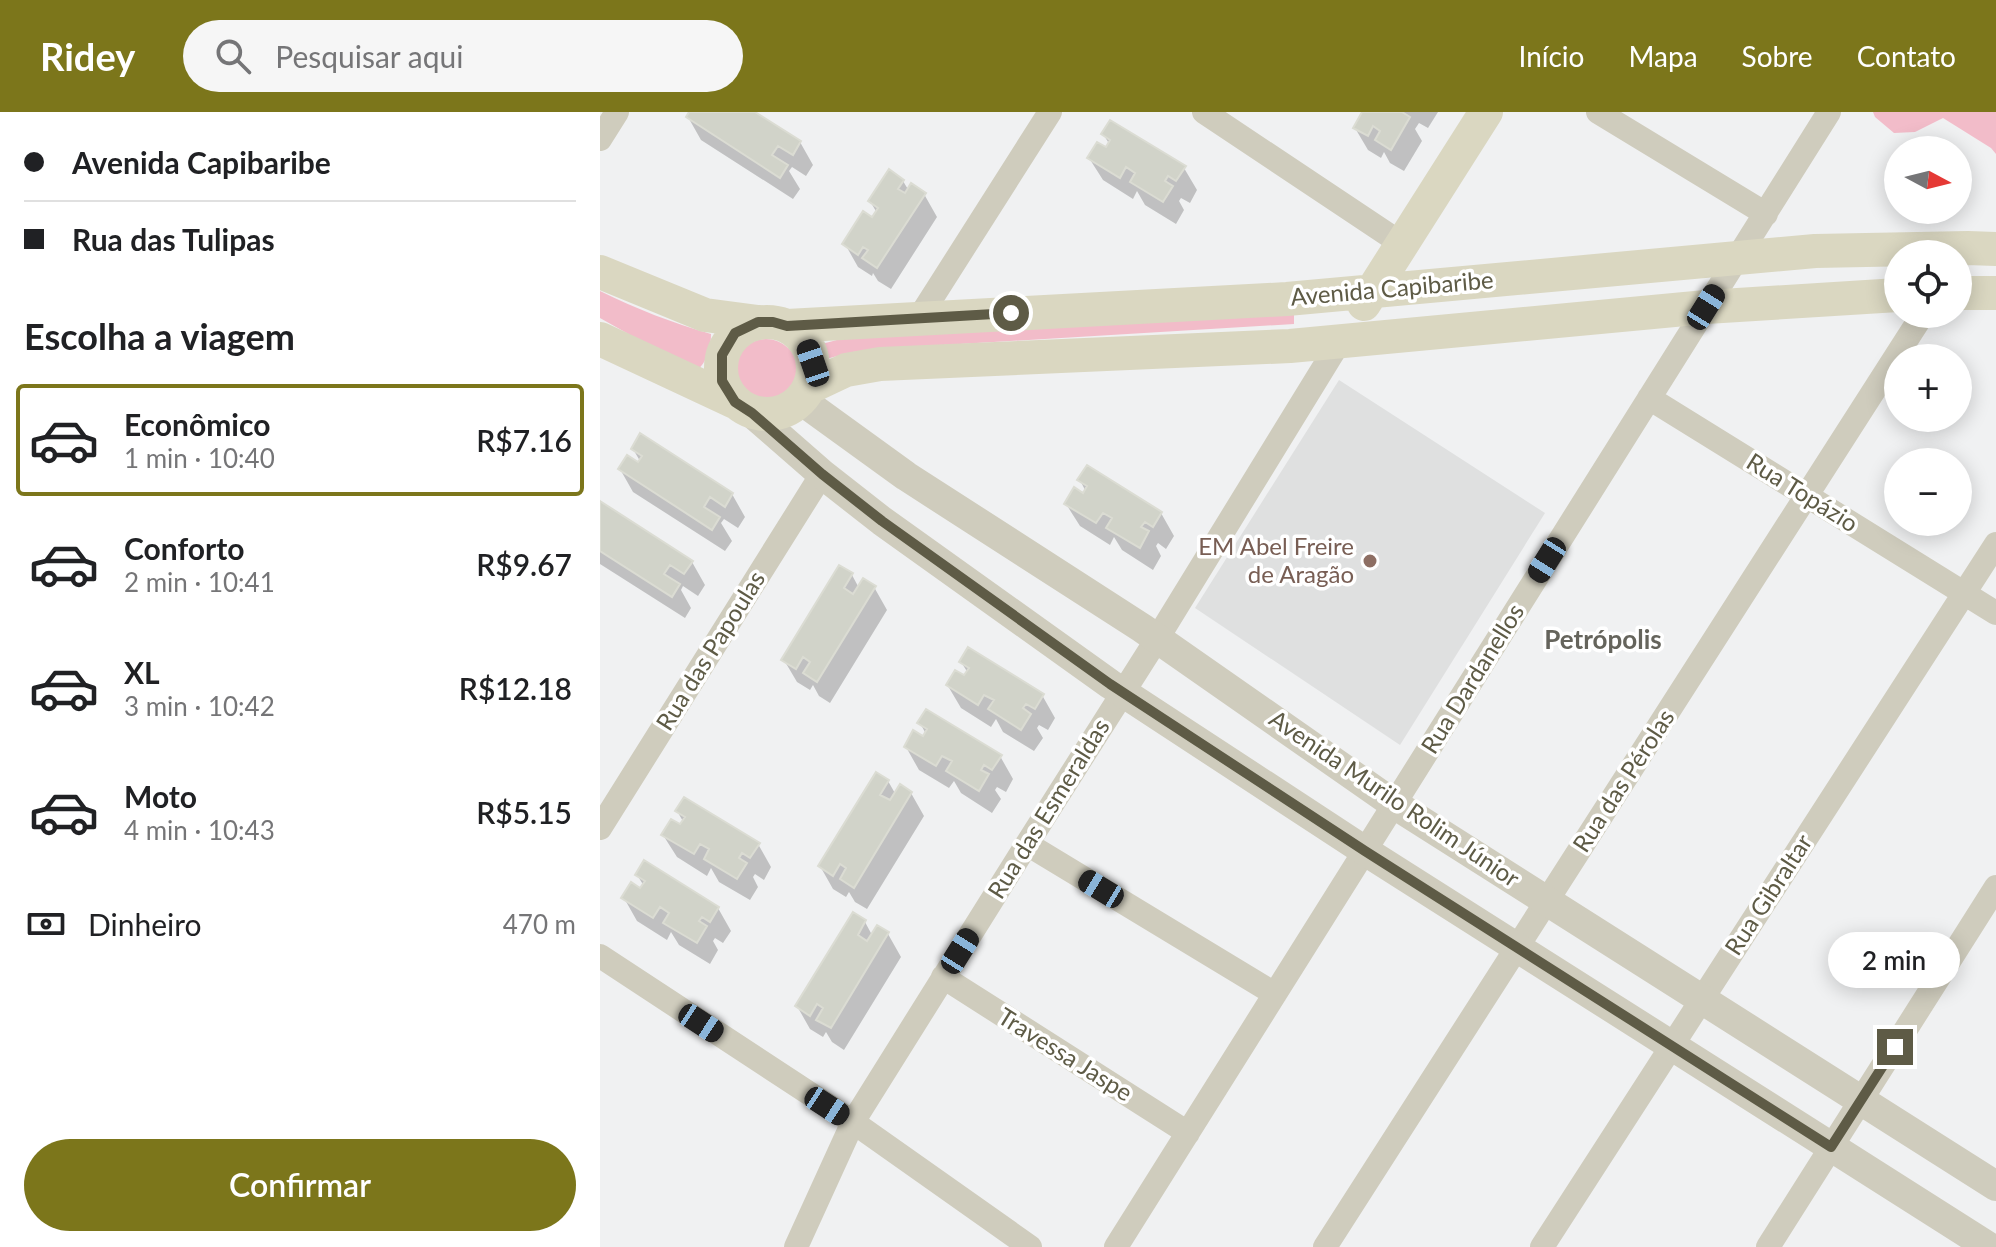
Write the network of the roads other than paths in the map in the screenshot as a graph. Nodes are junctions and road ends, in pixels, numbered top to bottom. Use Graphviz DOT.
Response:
graph roads {
  1 [pos="617,112"];
  2 [pos="1050,112"];
  3 [pos="1204,112"];
  4 [pos="1486,112"];
  5 [pos="1598,112"];
  6 [pos="1829,112"];
  7 [pos="600,139"];
  8 [pos="1766,214"];
  9 [pos="1402,244"];
  10 [pos="1974,253"];
  11 [pos="1737,258"];
  12 [pos="600,272"];
  13 [pos="1372,292"];
  14 [pos="1972,293"];
  15 [pos="1996,293"];
  16 [pos="1884,296"];
  17 [pos="1706,307"];
  18 [pos="919,318"];
  19 [pos="772,324"];
  20 [pos="1914,328"];
  21 [pos="600,339"];
  22 [pos="1340,341"];
  23 [pos="805,393"];
  24 [pos="1649,398"];
  25 [pos="743,408"];
  26 [pos="822,474"];
  27 [pos="906,476"];
  28 [pos="1807,496"];
  29 [pos="882,521"];
  30 [pos="1996,544"];
  31 [pos="1964,593"];
  32 [pos="1996,613"];
  33 [pos="1157,639"];
  34 [pos="1123,692"];
  35 [pos="1394,804"];
  36 [pos="600,828"];
  37 [pos="1027,844"];
  38 [pos="1365,851"];
  39 [pos="1996,887"];
  40 [pos="1547,901"];
  41 [pos="1517,947"];
  42 [pos="600,956"];
  43 [pos="943,977"];
  44 [pos="1275,994"];
  45 [pos="1702,999"];
  46 [pos="1672,1046"];
  47 [pos="1861,1100"];
  48 [pos="853,1122"];
  49 [pos="1188,1133"];
  50 [pos="1831,1147"];
  51 [pos="1996,1186"];
  52 [pos="1989,1242"];
  53 [pos="796,1247"];
  54 [pos="1030,1247"];
  55 [pos="1116,1247"];
  56 [pos="1325,1247"];
  57 [pos="1542,1247"];
  58 [pos="1768,1247"];
  1 -- 7 [label="street"];
  2 -- 18 [label="street"];
  3 -- 9 [label="street"];
  4 -- 9 [label="main road, Rua das Esmeraldas"];
  5 -- 8 [label="street"];
  6 -- 8 [label="street, Rua Dardanellos"];
  8 -- 11 [label="street, Rua Dardanellos"];
  9 -- 13 [label="main road, Rua das Esmeraldas"];
  10 -- 11 [label="main road, Avenida Capibaribe"];
  11 -- 13 [label="main road, Avenida Capibaribe"];
  11 -- 17 [label="street, Rua Dardanellos"];
  12 -- 19 [label="main road"];
  13 -- 18 [label="main road, Avenida Capibaribe"];
  13 -- 22 [label="main road, Rua das Esmeraldas"];
  14 -- 15 [label="main road"];
  16 -- 17 [label="main road, Avenida Capibaribe"];
  17 -- 22 [label="main road, Avenida Capibaribe"];
  17 -- 24 [label="street, Rua Dardanellos"];
  18 -- 19 [label="main road, Avenida Capibaribe"];
  19 -- 23 [label="main road"];
  19 -- 25 [label="main road"];
  20 -- 28 [label="street, Rua das Pérolas"];
  21 -- 25 [label="main road"];
  22 -- 23 [label="main road, Avenida Capibaribe"];
  22 -- 33 [label="street, Rua das Esmeraldas"];
  23 -- 25 [label="main road"];
  23 -- 27 [label="street, Avenida Murilo Rolim Júnior"];
  24 -- 28 [label="street, Rua Topázio"];
  24 -- 35 [label="street, Rua Dardanellos"];
  25 -- 26 [label="street"];
  26 -- 29 [label="street"];
  26 -- 36 [label="street, Rua das Papoulas"];
  27 -- 29 [label="street"];
  27 -- 33 [label="street, Avenida Murilo Rolim Júnior"];
  28 -- 31 [label="street, Rua Topázio"];
  28 -- 40 [label="street, Rua das Pérolas"];
  29 -- 34 [label="street"];
  30 -- 31 [label="street, Rua Gibraltar"];
  31 -- 32 [label="street, Rua Topázio"];
  31 -- 45 [label="street, Rua Gibraltar"];
  33 -- 34 [label="street, Rua das Esmeraldas"];
  33 -- 35 [label="street, Avenida Murilo Rolim Júnior"];
  34 -- 37 [label="street, Rua das Esmeraldas"];
  34 -- 38 [label="street"];
  35 -- 38 [label="street, Rua Dardanellos"];
  35 -- 40 [label="street, Avenida Murilo Rolim Júnior"];
  37 -- 43 [label="street, Rua das Esmeraldas"];
  37 -- 44 [label="street"];
  38 -- 41 [label="street"];
  38 -- 44 [label="street, Rua Dardanellos"];
  39 -- 47 [label="street"];
  40 -- 41 [label="street, Rua das Pérolas"];
  40 -- 45 [label="street, Avenida Murilo Rolim Júnior"];
  41 -- 46 [label="street"];
  41 -- 56 [label="street, Rua das Pérolas"];
  42 -- 48 [label="street"];
  43 -- 48 [label="street, Rua das Esmeraldas"];
  43 -- 49 [label="street, Travessa Jaspe"];
  44 -- 49 [label="street, Rua Dardanellos"];
  45 -- 46 [label="street, Rua Gibraltar"];
  45 -- 47 [label="street, Avenida Murilo Rolim Júnior"];
  46 -- 50 [label="street"];
  46 -- 57 [label="street, Rua Gibraltar"];
  47 -- 50 [label="street"];
  47 -- 51 [label="street, Avenida Murilo Rolim Júnior"];
  48 -- 53 [label="street, Rua das Esmeraldas"];
  48 -- 54 [label="street"];
  49 -- 55 [label="street, Rua Dardanellos"];
  50 -- 52 [label="street"];
  50 -- 58 [label="street"];
}
